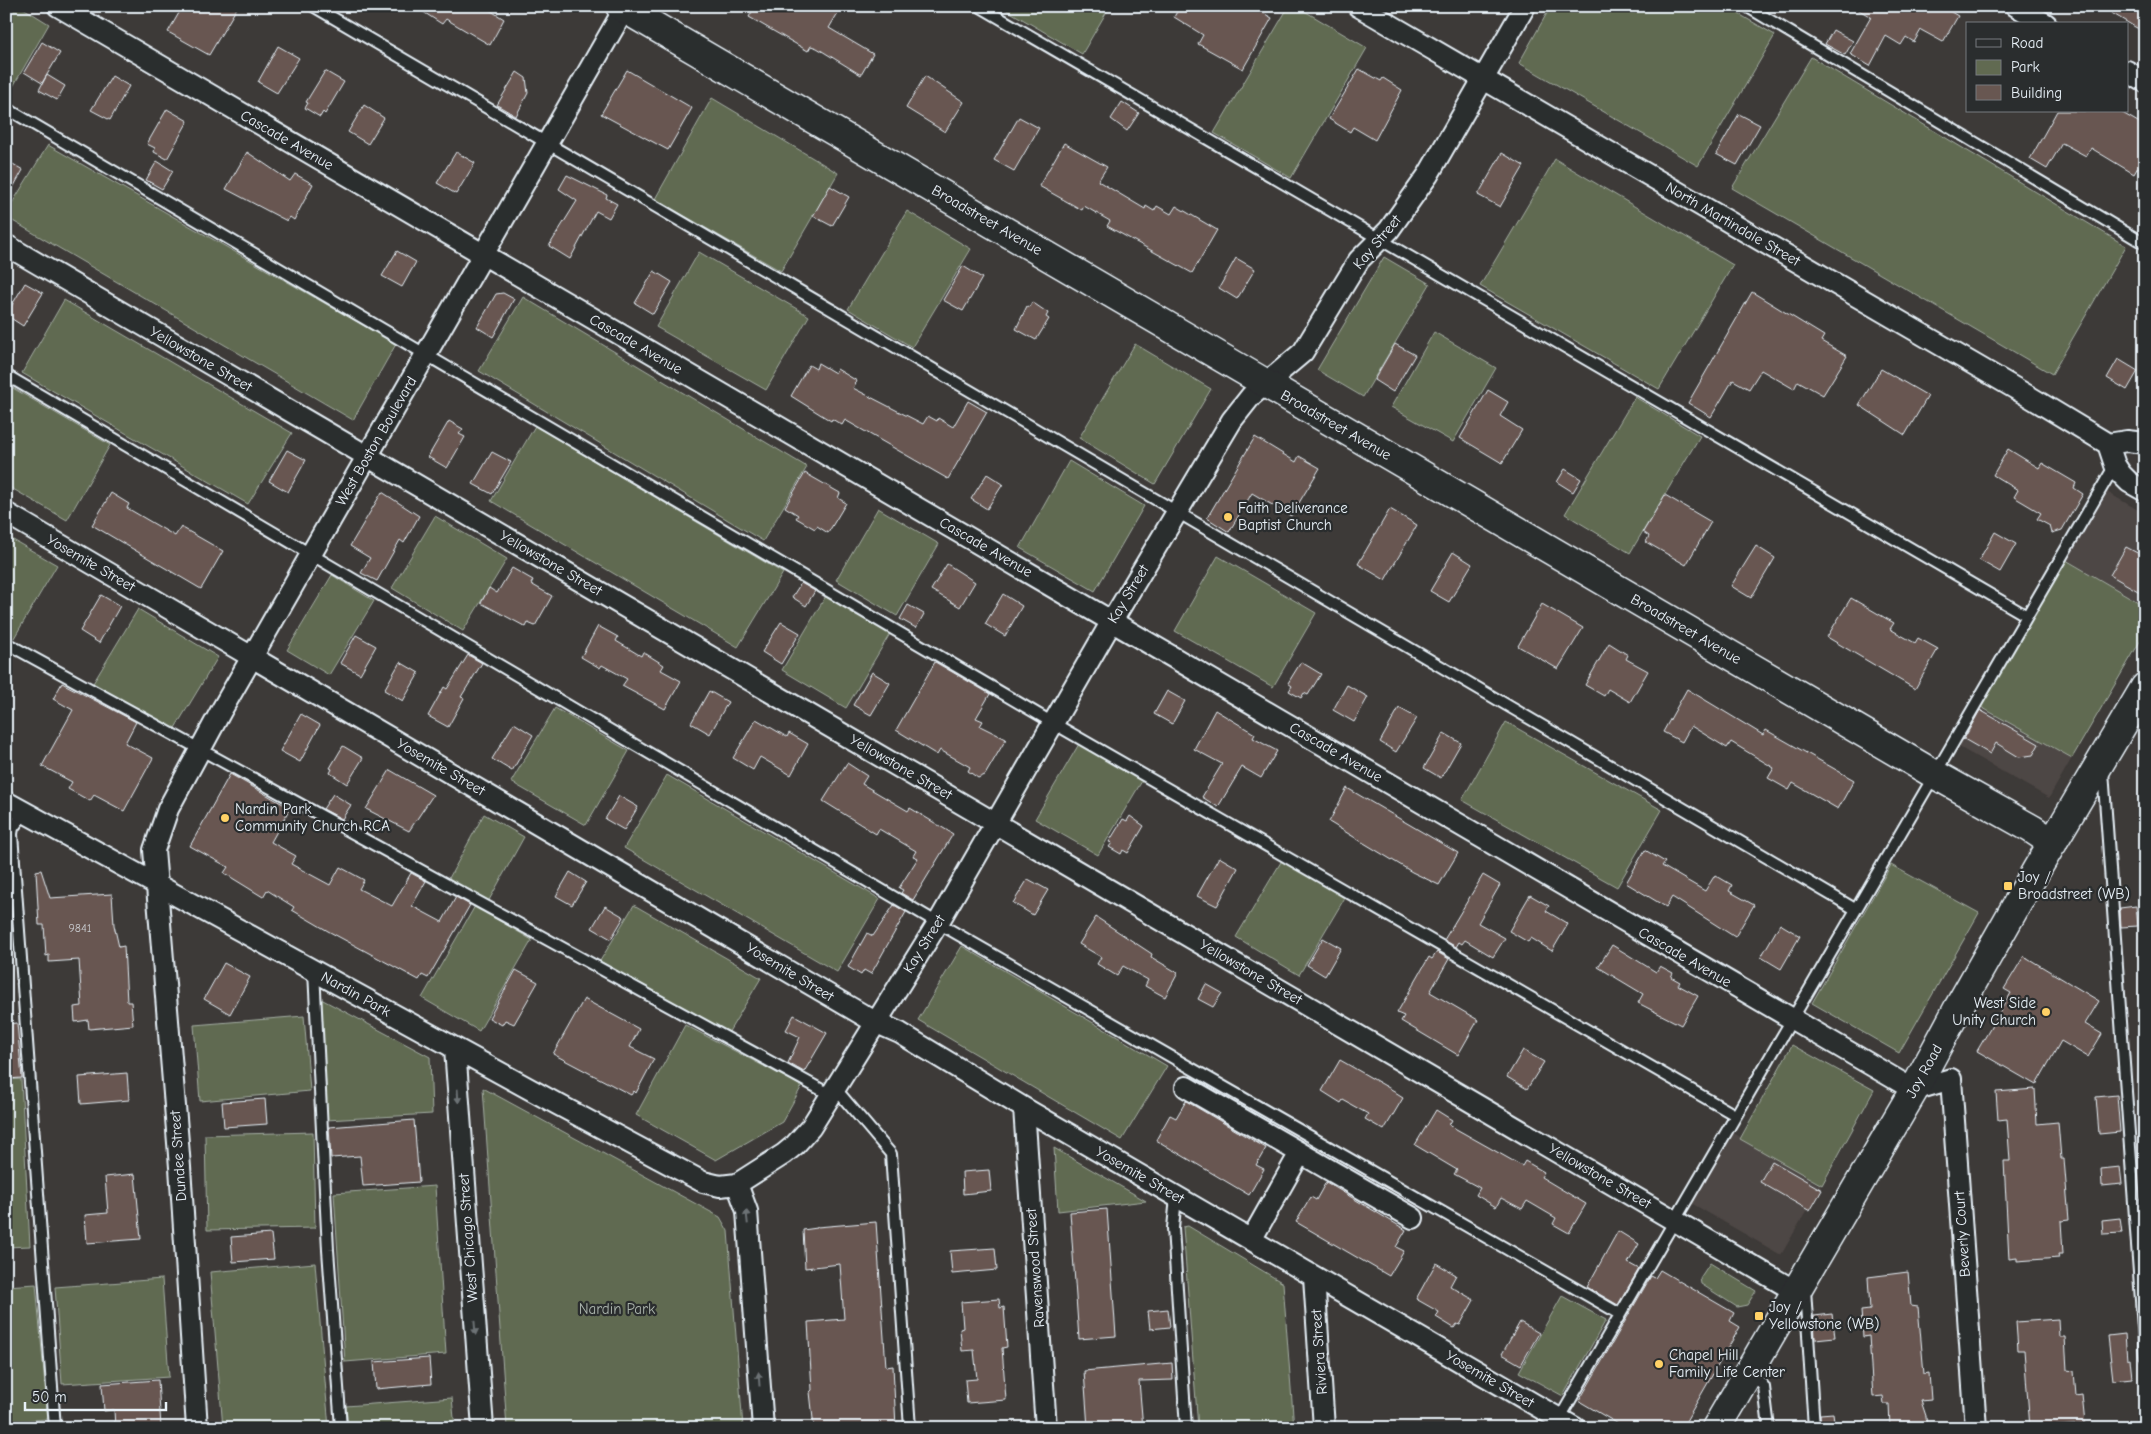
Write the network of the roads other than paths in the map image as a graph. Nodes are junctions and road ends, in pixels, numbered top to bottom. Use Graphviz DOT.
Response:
graph roads {
  1 [pos="58,6"];
  2 [pos="313,6"];
  3 [pos="979,6"];
  4 [pos="1358,6"];
  5 [pos="1525,6"];
  6 [pos="1746,6"];
  7 [pos="2016,6"];
  8 [pos="623,7"];
  9 [pos="2043,22"];
  10 [pos="2128,72"];
  11 [pos="1483,79"];
  12 [pos="2145,82"];
  13 [pos="6,108"];
  14 [pos="548,142"];
  15 [pos="1380,240"];
  16 [pos="2145,244"];
  17 [pos="6,245"];
  18 [pos="483,254"];
  19 [pos="426,353"];
  20 [pos="6,376"];
  21 [pos="1265,383"];
  22 [pos="2145,443"];
  23 [pos="2108,444"];
  24 [pos="367,456"];
  25 [pos="2115,465"];
  26 [pos="2145,491"];
  27 [pos="1178,510"];
  28 [pos="6,513"];
  29 [pos="311,554"];
  30 [pos="2027,616"];
  31 [pos="1112,620"];
  32 [pos="6,643"];
  33 [pos="252,657"];
  34 [pos="2145,687"];
  35 [pos="1053,723"];
  36 [pos="200,750"];
  37 [pos="2102,760"];
  38 [pos="1934,774"];
  39 [pos="6,802"];
  40 [pos="25,812"];
  41 [pos="996,822"];
  42 [pos="2053,844"];
  43 [pos="157,884"];
  44 [pos="1855,909"];
  45 [pos="938,923"];
  46 [pos="314,971"];
  47 [pos="1791,1019"];
  48 [pos="875,1022"];
  49 [pos="455,1048"];
  50 [pos="1186,1087"];
  51 [pos="1914,1090"];
  52 [pos="833,1092"];
  53 [pos="1024,1108"];
  54 [pos="1735,1115"];
  55 [pos="1300,1153"];
  56 [pos="737,1184"];
  57 [pos="1176,1196"];
  58 [pos="1412,1218"];
  59 [pos="1674,1220"];
  60 [pos="1251,1240"];
  61 [pos="1314,1277"];
  62 [pos="1800,1283"];
  63 [pos="1620,1314"];
  64 [pos="2145,1356"];
  65 [pos="1750,1369"];
  66 [pos="1563,1425"];
  67 [pos="54,1428"];
  68 [pos="197,1428"];
  69 [pos="341,1428"];
  70 [pos="483,1428"];
  71 [pos="763,1428"];
  72 [pos="910,1428"];
  73 [pos="1046,1428"];
  74 [pos="1186,1428"];
  75 [pos="1324,1428"];
  76 [pos="1716,1428"];
  77 [pos="1768,1428"];
  78 [pos="1814,1428"];
  79 [pos="1976,1428"];
  1 -- 18 [label="street, Cascade Avenue"];
  2 -- 14 [label="lane"];
  3 -- 15 [label="lane"];
  4 -- 11 [label="street, North Martindale Street"];
  5 -- 11 [label="street, Kay Street"];
  6 -- 16 [label="lane"];
  7 -- 9 [label="street"];
  8 -- 14 [label="street, West Boston Boulevard"];
  8 -- 21 [label="street, Broadstreet Avenue"];
  10 -- 12 [label="street"];
  11 -- 15 [label="street, Kay Street"];
  11 -- 23 [label="street, North Martindale Street"];
  13 -- 19 [label="lane"];
  14 -- 18 [label="street, West Boston Boulevard"];
  14 -- 27 [label="lane"];
  15 -- 21 [label="street, Kay Street"];
  15 -- 30 [label="lane"];
  17 -- 24 [label="street, Yellowstone Street"];
  18 -- 19 [label="street, West Boston Boulevard"];
  18 -- 31 [label="street, Cascade Avenue"];
  19 -- 24 [label="street, West Boston Boulevard"];
  19 -- 35 [label="lane"];
  20 -- 29 [label="lane"];
  21 -- 27 [label="street, Kay Street"];
  21 -- 38 [label="street, Broadstreet Avenue"];
  22 -- 23 [label="street"];
  23 -- 25 [label="street"];
  24 -- 29 [label="street, West Boston Boulevard"];
  24 -- 41 [label="street, Yellowstone Street"];
  25 -- 26 [label="street"];
  25 -- 30 [label="lane"];
  27 -- 31 [label="street, Kay Street"];
  27 -- 44 [label="lane"];
  28 -- 33 [label="street, Yosemite Street"];
  29 -- 33 [label="street, West Boston Boulevard"];
  29 -- 45 [label="lane"];
  30 -- 38 [label="lane"];
  31 -- 35 [label="street, Kay Street"];
  31 -- 47 [label="street, Cascade Avenue"];
  32 -- 36 [label="lane"];
  33 -- 36 [label="street, West Boston Boulevard"];
  33 -- 48 [label="street, Yosemite Street"];
  34 -- 37 [label="street, Joy Road"];
  35 -- 41 [label="street, Kay Street"];
  35 -- 54 [label="lane"];
  36 -- 43 [label="street, West Boston Boulevard"];
  36 -- 52 [label="lane"];
  37 -- 42 [label="street, Joy Road"];
  37 -- 64 [label="lane"];
  38 -- 42 [label="street, Broadstreet Avenue"];
  38 -- 44 [label="lane"];
  39 -- 40 [label="street, Nardin Park"];
  40 -- 43 [label="street, Nardin Park"];
  40 -- 67 [label="lane"];
  41 -- 45 [label="street, Kay Street"];
  41 -- 59 [label="street, Yellowstone Street"];
  42 -- 51 [label="street, Joy Road"];
  43 -- 46 [label="street, Nardin Park"];
  43 -- 68 [label="street, Dundee Street"];
  44 -- 47 [label="lane"];
  45 -- 48 [label="street, Kay Street"];
  45 -- 63 [label="lane"];
  46 -- 49 [label="street, Nardin Park"];
  46 -- 69 [label="lane"];
  47 -- 51 [label="street, Cascade Avenue"];
  47 -- 54 [label="lane"];
  48 -- 52 [label="street, Kay Street"];
  48 -- 53 [label="street, Yosemite Street"];
  49 -- 56 [label="street, Nardin Park"];
  49 -- 70 [label="street, West Chicago Street, one-way"];
  50 -- 55 [label="street"];
  51 -- 62 [label="street, Joy Road"];
  51 -- 79 [label="street, Beverly Court"];
  52 -- 56 [label="street, Kay Street"];
  52 -- 72 [label="lane"];
  53 -- 57 [label="street, Yosemite Street"];
  53 -- 73 [label="street, Ravenswood Street"];
  54 -- 59 [label="lane"];
  55 -- 58 [label="street"];
  55 -- 60 [label="street"];
  71 -- 56 [label="street, one-way"];
  57 -- 60 [label="street, Yosemite Street"];
  57 -- 74 [label="lane"];
  59 -- 62 [label="street, Yellowstone Street"];
  59 -- 63 [label="lane"];
  60 -- 61 [label="street, Yosemite Street"];
  61 -- 66 [label="street, Yosemite Street"];
  61 -- 75 [label="street, Riviera Street"];
  62 -- 65 [label="street, Joy Road"];
  62 -- 78 [label="lane"];
  63 -- 66 [label="lane"];
  65 -- 76 [label="street, Joy Road"];
  65 -- 77 [label="lane"];
}
